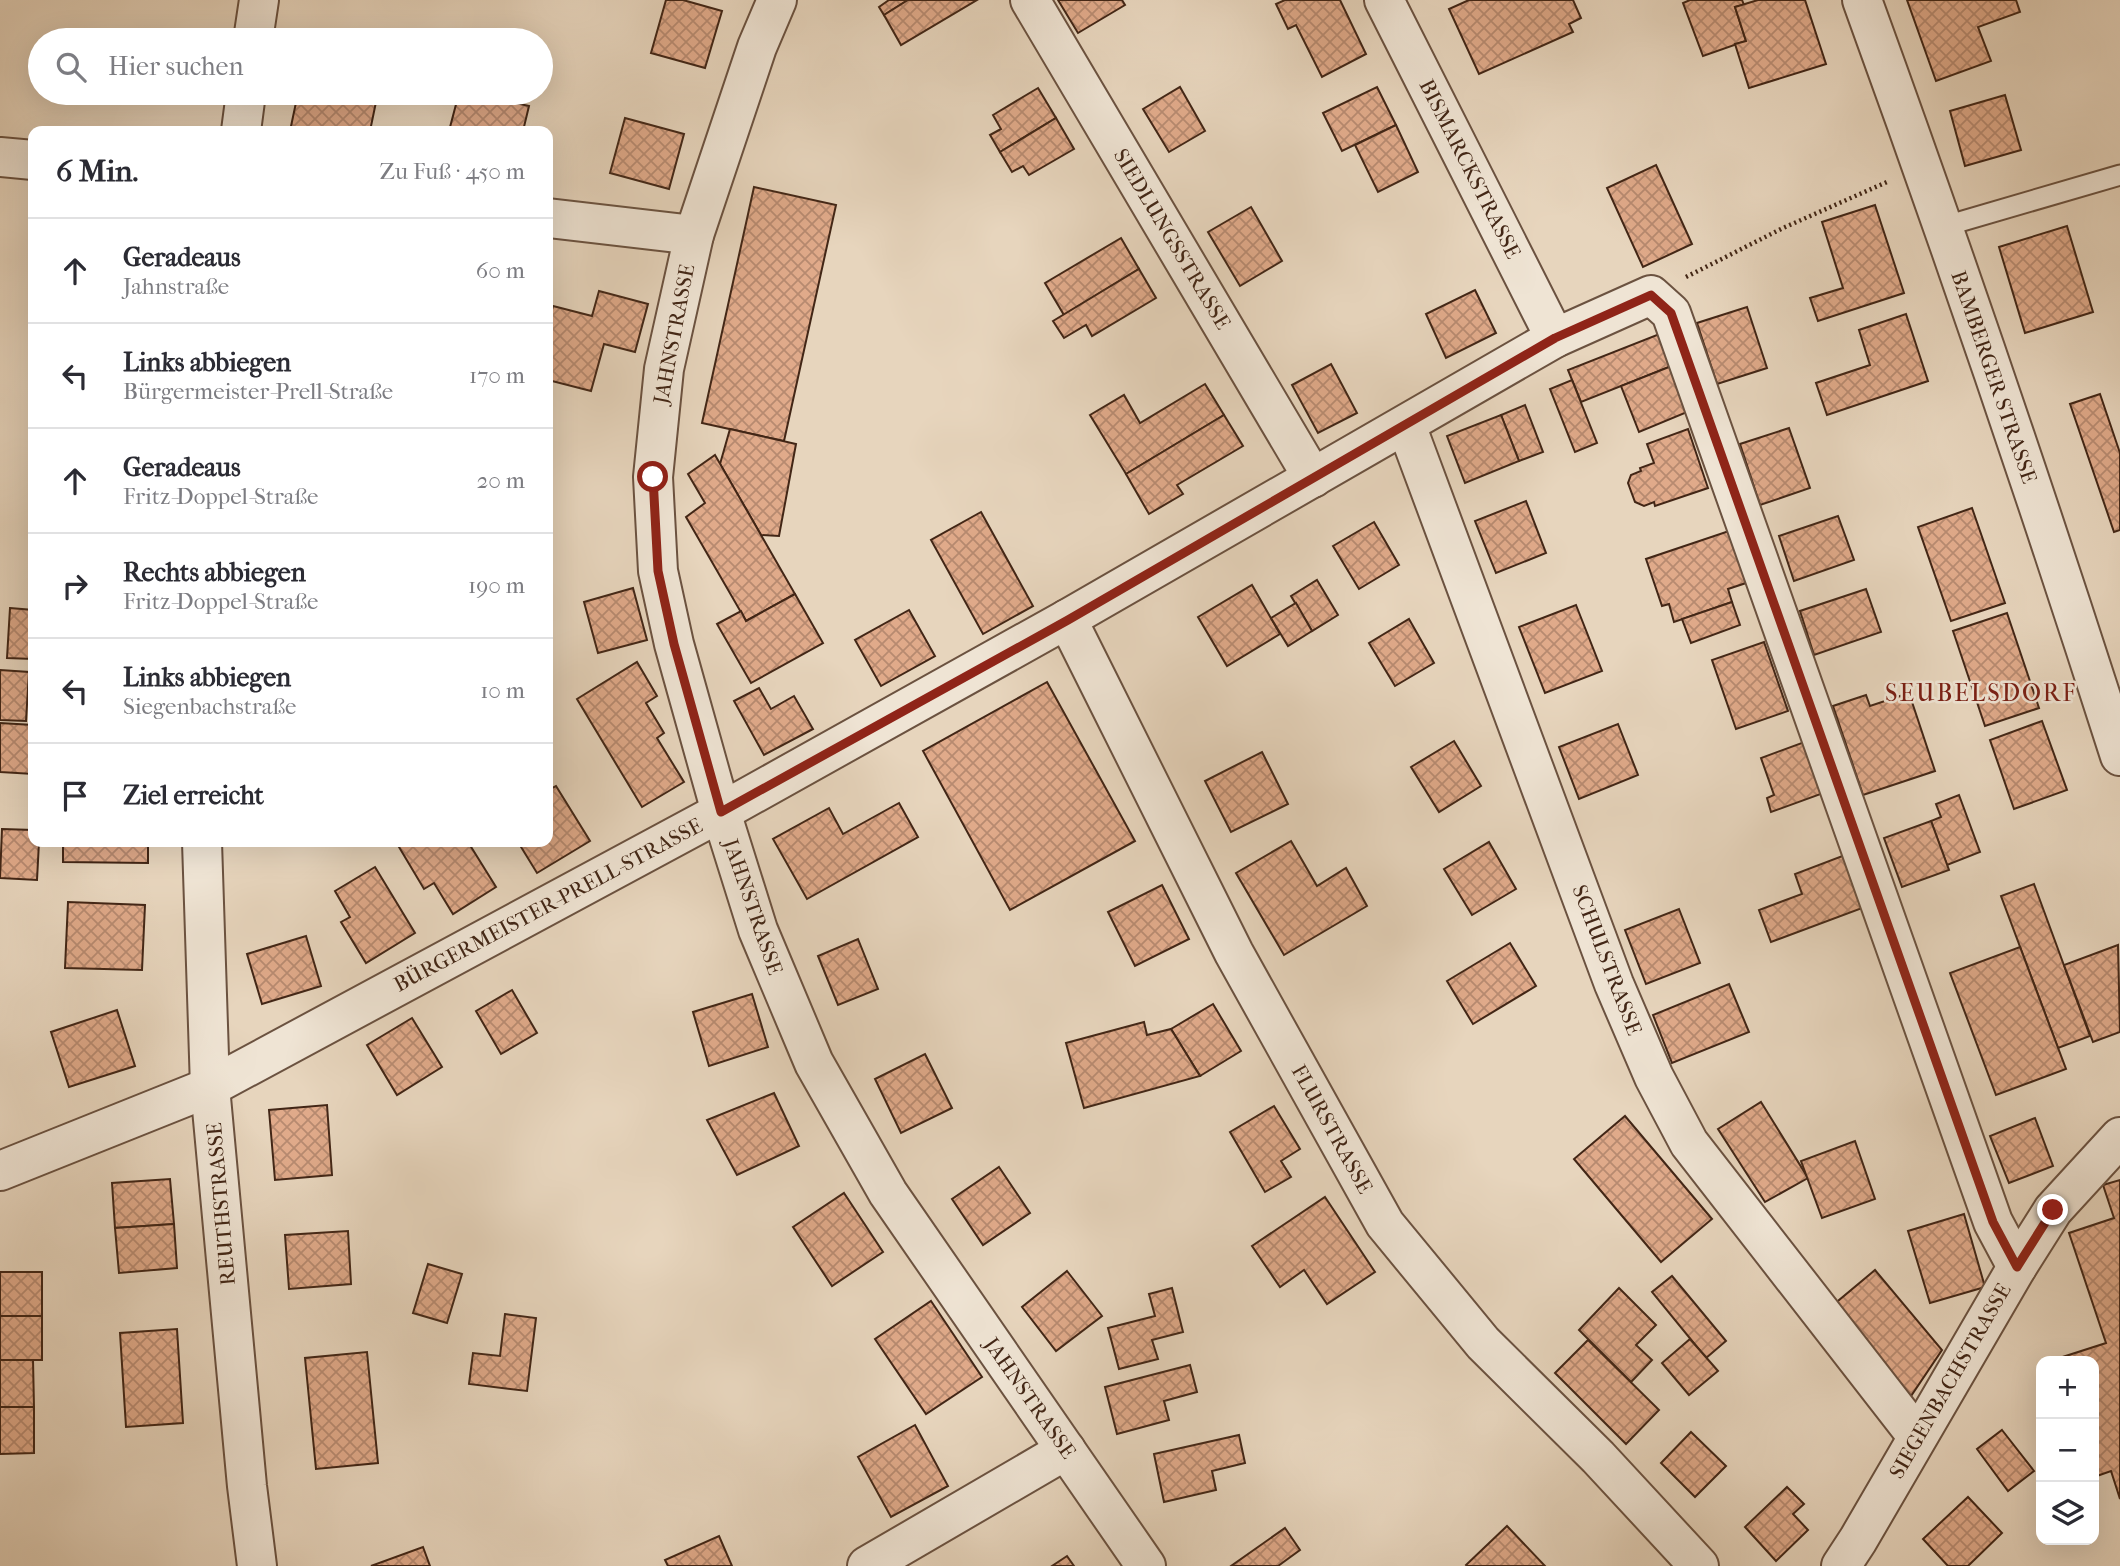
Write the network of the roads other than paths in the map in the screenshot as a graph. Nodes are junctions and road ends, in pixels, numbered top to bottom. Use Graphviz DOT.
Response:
graph roads {
  1 [pos="259,0"];
  2 [pos="777,0"];
  3 [pos="1030,0"];
  4 [pos="1384,0"];
  5 [pos="1862,0"];
  6 [pos="255,28"];
  7 [pos="244,105"];
  8 [pos="242,126"];
  9 [pos="0,157"];
  10 [pos="28,160"];
  11 [pos="2120,175"];
  12 [pos="553,219"];
  13 [pos="1942,227"];
  14 [pos="694,235"];
  15 [pos="1555,338"];
  16 [pos="1406,425"];
  17 [pos="1313,478"];
  18 [pos="1068,620"];
  19 [pos="2120,756"];
  20 [pos="721,812"];
  21 [pos="202,847"];
  22 [pos="211,1087"];
  23 [pos="2120,1137"];
  24 [pos="0,1171"];
  25 [pos="2017,1267"];
  26 [pos="1917,1436"];
  27 [pos="1066,1450"];
  28 [pos="257,1566"];
  29 [pos="867,1566"];
  30 [pos="1146,1566"];
  31 [pos="1699,1566"];
  32 [pos="1841,1566"];
  1 -- 6 [label="street"];
  2 -- 14 [label="street, JAHNSTRASSE"];
  3 -- 17 [label="street, SIEDLUNGSSTRASSE"];
  4 -- 15 [label="street, BISMARCKSTRASSE"];
  5 -- 13 [label="street, BAMBERGER STRASSE"];
  7 -- 8 [label="street"];
  9 -- 10 [label="street"];
  11 -- 13 [label="lane"];
  12 -- 14 [label="street"];
  13 -- 19 [label="street, BAMBERGER STRASSE"];
  14 -- 20 [label="street, JAHNSTRASSE"];
  15 -- 16 [label="street, BÜRGERMEISTER-PRELL-STRASSE"];
  15 -- 25 [label="street, BÜRGERMEISTER-PRELL-STRASSE"];
  16 -- 17 [label="street, BÜRGERMEISTER-PRELL-STRASSE"];
  16 -- 26 [label="street, SCHULSTRASSE"];
  17 -- 18 [label="street, BÜRGERMEISTER-PRELL-STRASSE"];
  18 -- 20 [label="street, BÜRGERMEISTER-PRELL-STRASSE"];
  18 -- 31 [label="street, FLURSTRASSE"];
  20 -- 22 [label="street, BÜRGERMEISTER-PRELL-STRASSE"];
  20 -- 27 [label="street, JAHNSTRASSE"];
  21 -- 22 [label="street, REUTHSTRASSE"];
  22 -- 24 [label="street, BÜRGERMEISTER-PRELL-STRASSE"];
  22 -- 28 [label="street, REUTHSTRASSE"];
  23 -- 25 [label="street, SIEGENBACHSTRASSE"];
  25 -- 26 [label="street, SIEGENBACHSTRASSE"];
  26 -- 32 [label="street, SIEGENBACHSTRASSE"];
  27 -- 29 [label="street"];
  27 -- 30 [label="street, JAHNSTRASSE"];
}
